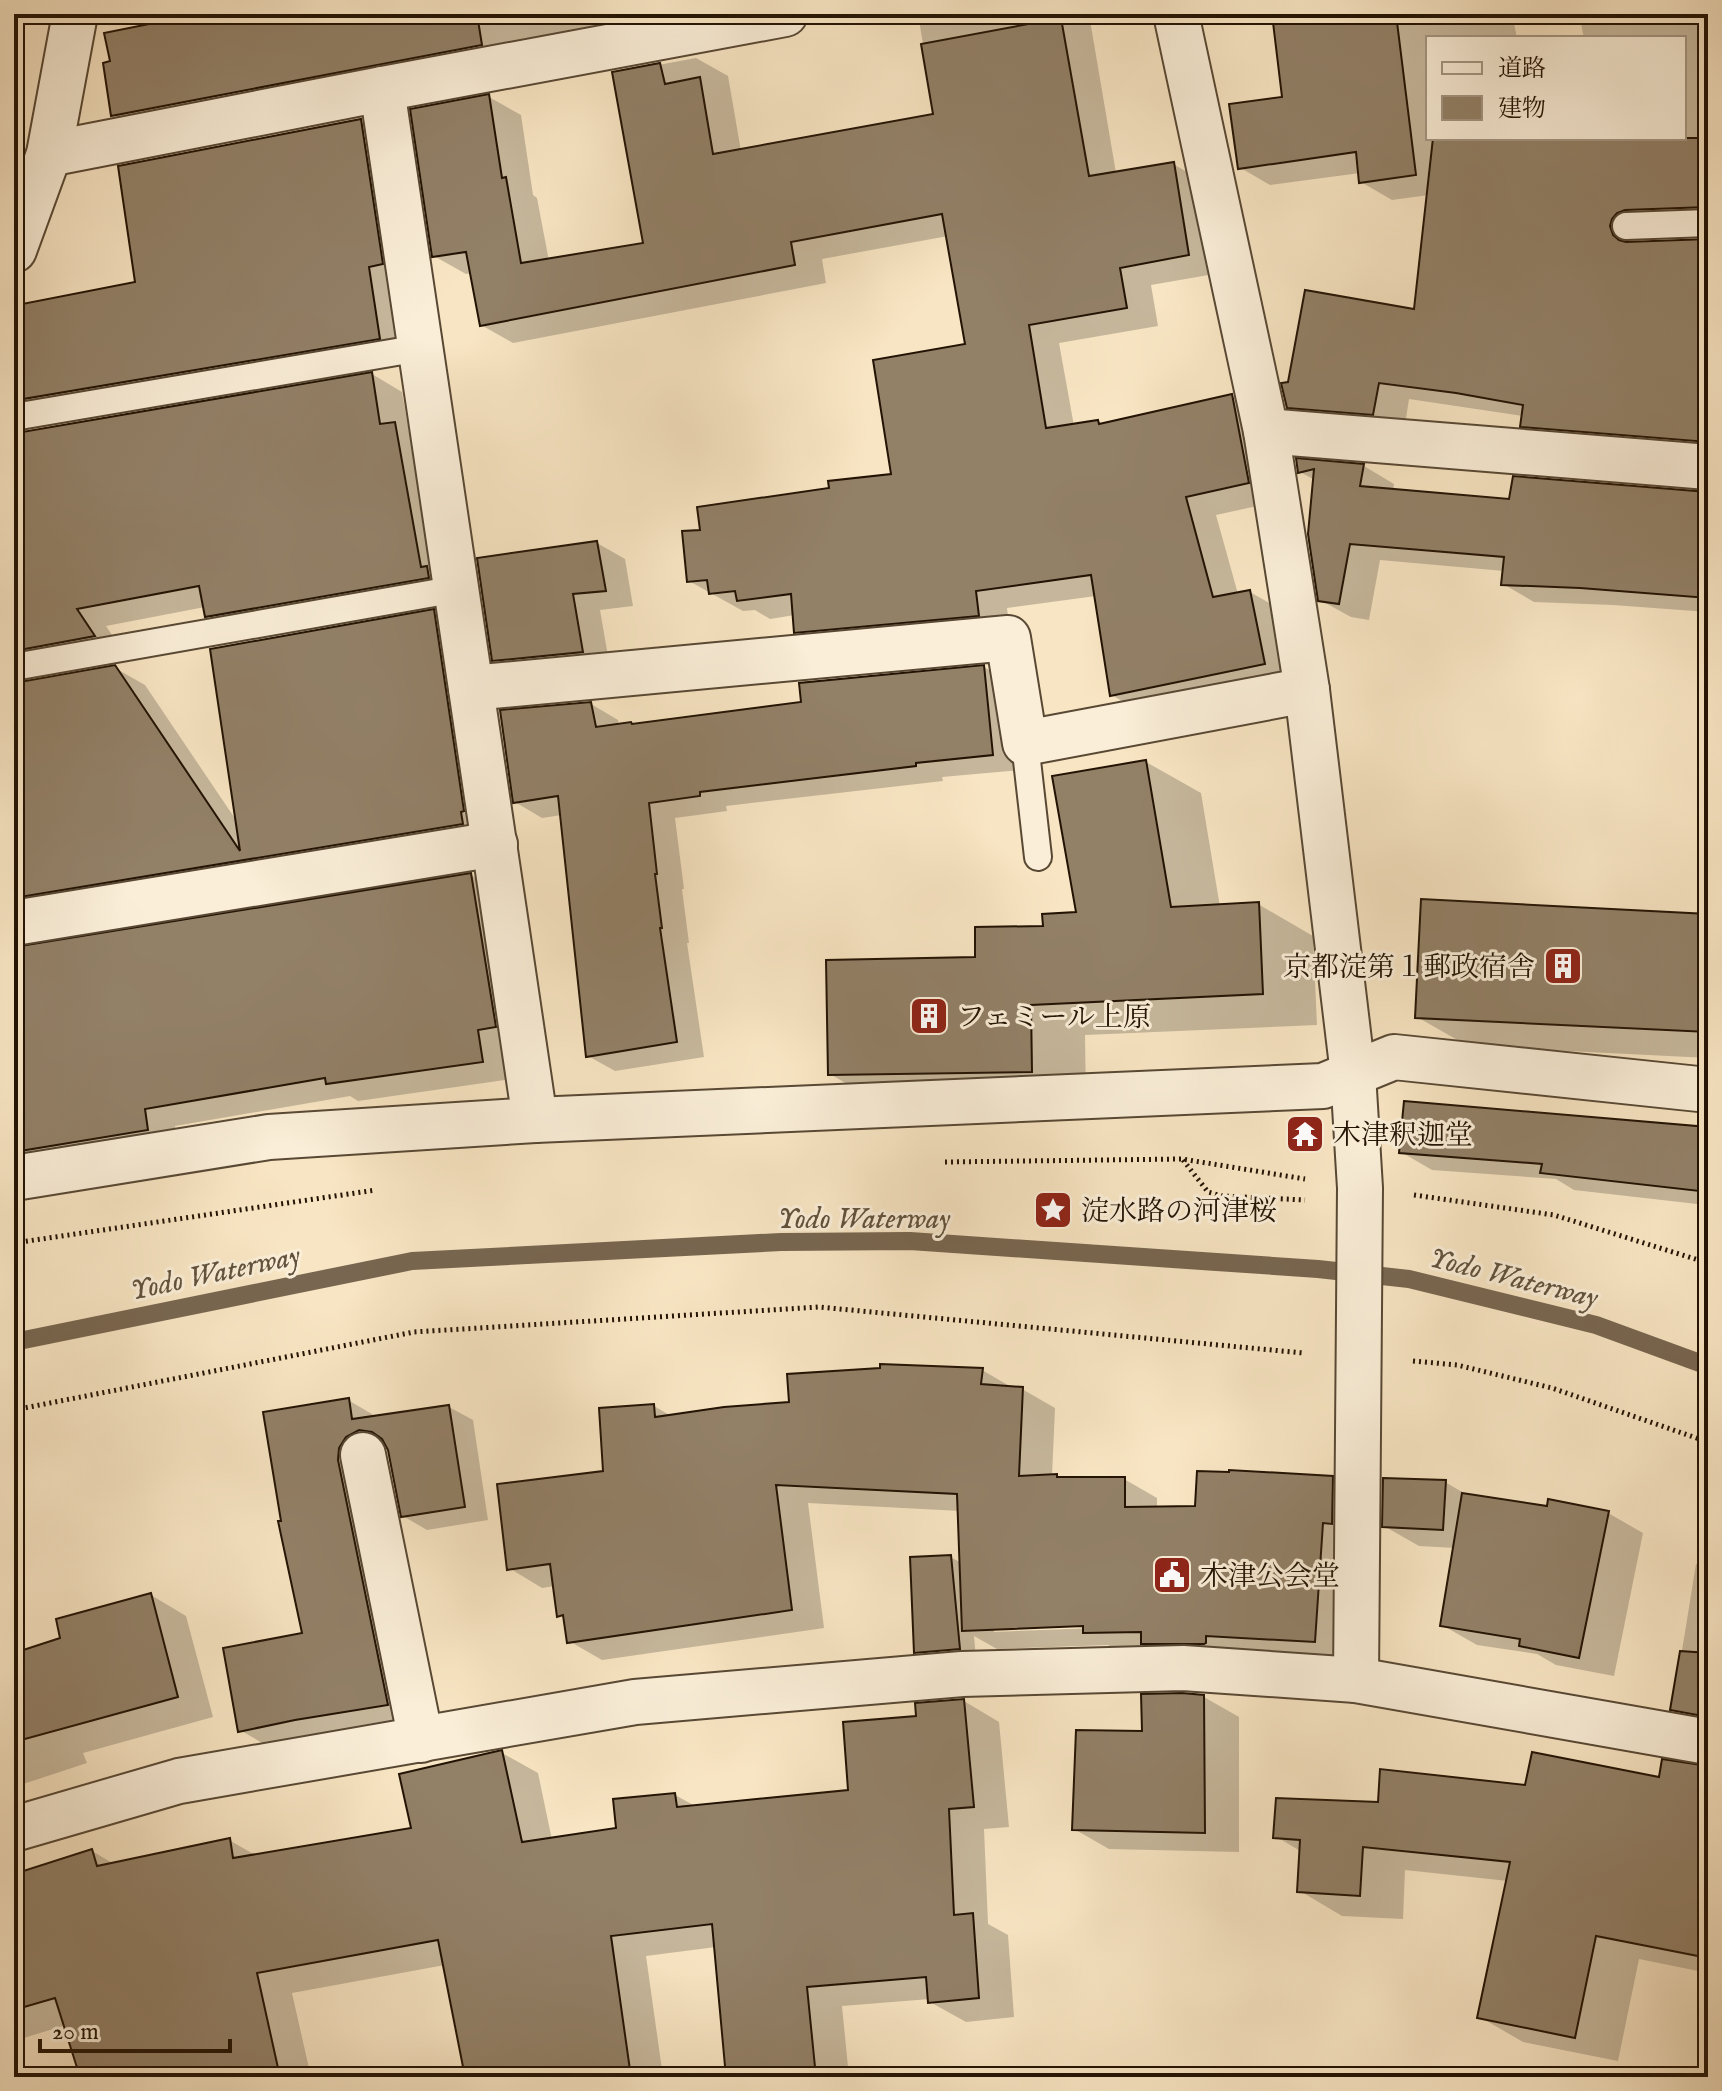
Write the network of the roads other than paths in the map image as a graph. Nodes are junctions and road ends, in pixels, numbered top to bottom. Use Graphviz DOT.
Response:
graph roads {
  1 [pos="75,14"];
  2 [pos="785,14"];
  3 [pos="1176,14"];
  4 [pos="382,89"];
  5 [pos="49,154"];
  6 [pos="1708,223"];
  7 [pos="1626,226"];
  8 [pos="14,250"];
  9 [pos="420,348"];
  10 [pos="14,417"];
  11 [pos="1266,431"];
  12 [pos="1708,467"];
  13 [pos="457,589"];
  14 [pos="14,667"];
  15 [pos="471,688"];
  16 [pos="1307,690"];
  17 [pos="1025,743"];
  18 [pos="495,844"];
  19 [pos="1038,857"];
  20 [pos="14,923"];
  21 [pos="1353,1074"];
  22 [pos="1708,1090"];
  23 [pos="535,1120"];
  24 [pos="14,1178"];
  25 [pos="363,1455"];
  26 [pos="1356,1680"];
  27 [pos="421,1740"];
  28 [pos="1708,1742"];
  29 [pos="14,1829"];
  1 -- 5 [label="street"];
  2 -- 4 [label="street"];
  3 -- 11 [label="street"];
  4 -- 5 [label="street"];
  4 -- 9 [label="street"];
  5 -- 8 [label="street"];
  6 -- 7 [label="lane"];
  9 -- 10 [label="lane"];
  9 -- 13 [label="street"];
  11 -- 12 [label="street"];
  11 -- 16 [label="street"];
  13 -- 14 [label="lane"];
  13 -- 15 [label="street"];
  15 -- 17 [label="street"];
  15 -- 18 [label="street"];
  16 -- 17 [label="street"];
  16 -- 21 [label="street"];
  17 -- 19 [label="lane"];
  18 -- 20 [label="street"];
  18 -- 23 [label="street"];
  21 -- 22 [label="street"];
  21 -- 23 [label="street"];
  21 -- 26 [label="street"];
  23 -- 24 [label="street"];
  25 -- 27 [label="street"];
  26 -- 27 [label="street"];
  26 -- 28 [label="street"];
  27 -- 29 [label="street"];
}
